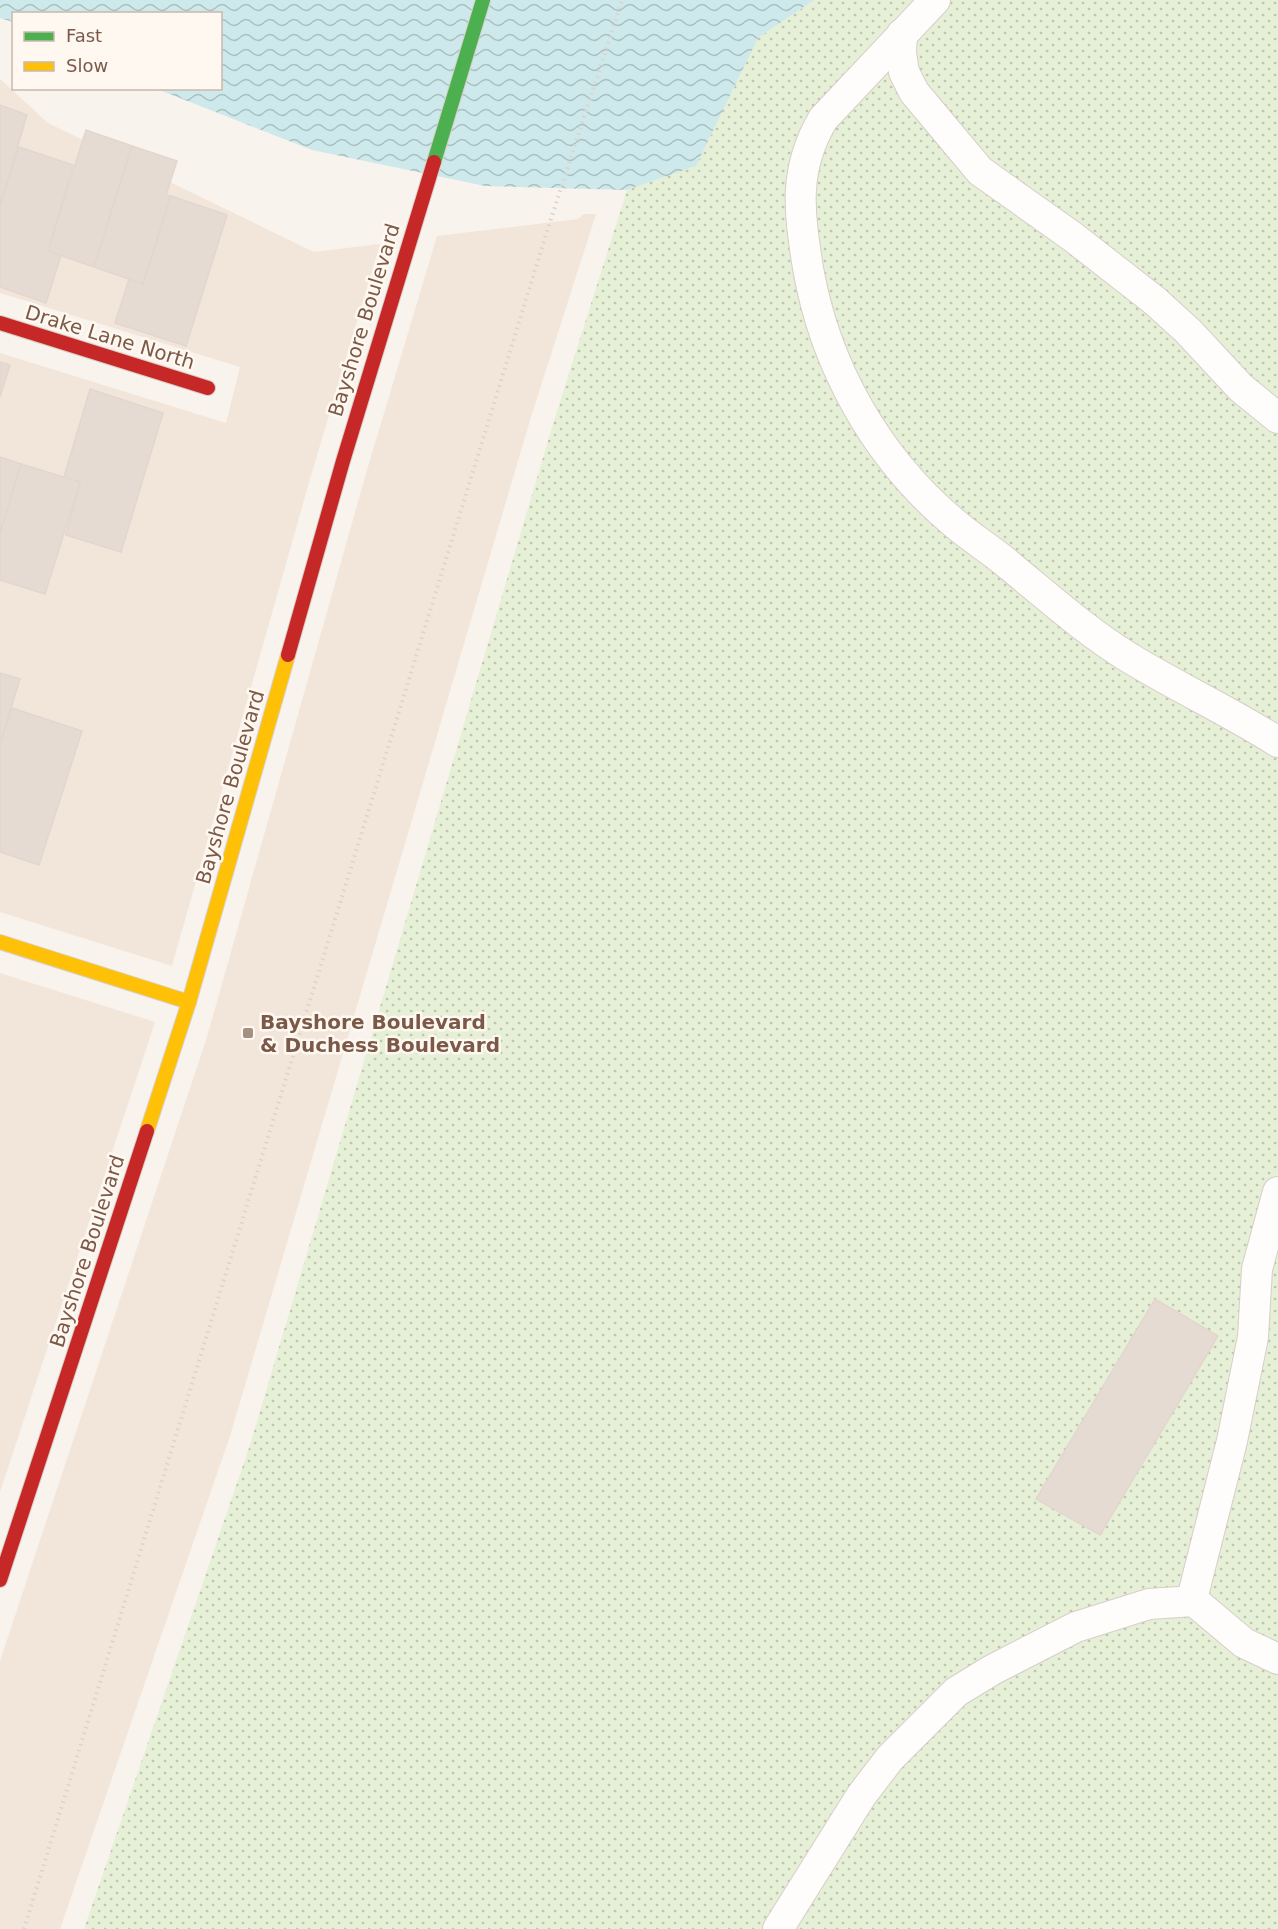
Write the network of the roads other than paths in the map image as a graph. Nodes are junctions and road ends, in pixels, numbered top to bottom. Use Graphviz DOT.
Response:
graph roads {
  1 [pos="483,0"];
  2 [pos="935,0"];
  3 [pos="902,34"];
  4 [pos="0,323"];
  5 [pos="208,388"];
  6 [pos="1278,418"];
  7 [pos="1278,742"];
  8 [pos="0,942"];
  9 [pos="189,1002"];
  10 [pos="1278,1192"];
  11 [pos="0,1580"];
  12 [pos="1194,1601"];
  13 [pos="1278,1659"];
  14 [pos="778,1929"];
  1 -- 9 [label="main road, Bayshore Boulevard"];
  2 -- 3 [label="lane"];
  3 -- 6 [label="lane"];
  3 -- 7 [label="lane"];
  4 -- 5 [label="main road, Drake Lane North"];
  8 -- 9 [label="main road"];
  9 -- 11 [label="main road, Bayshore Boulevard"];
  10 -- 12 [label="lane"];
  12 -- 13 [label="lane"];
  12 -- 14 [label="lane"];
}
